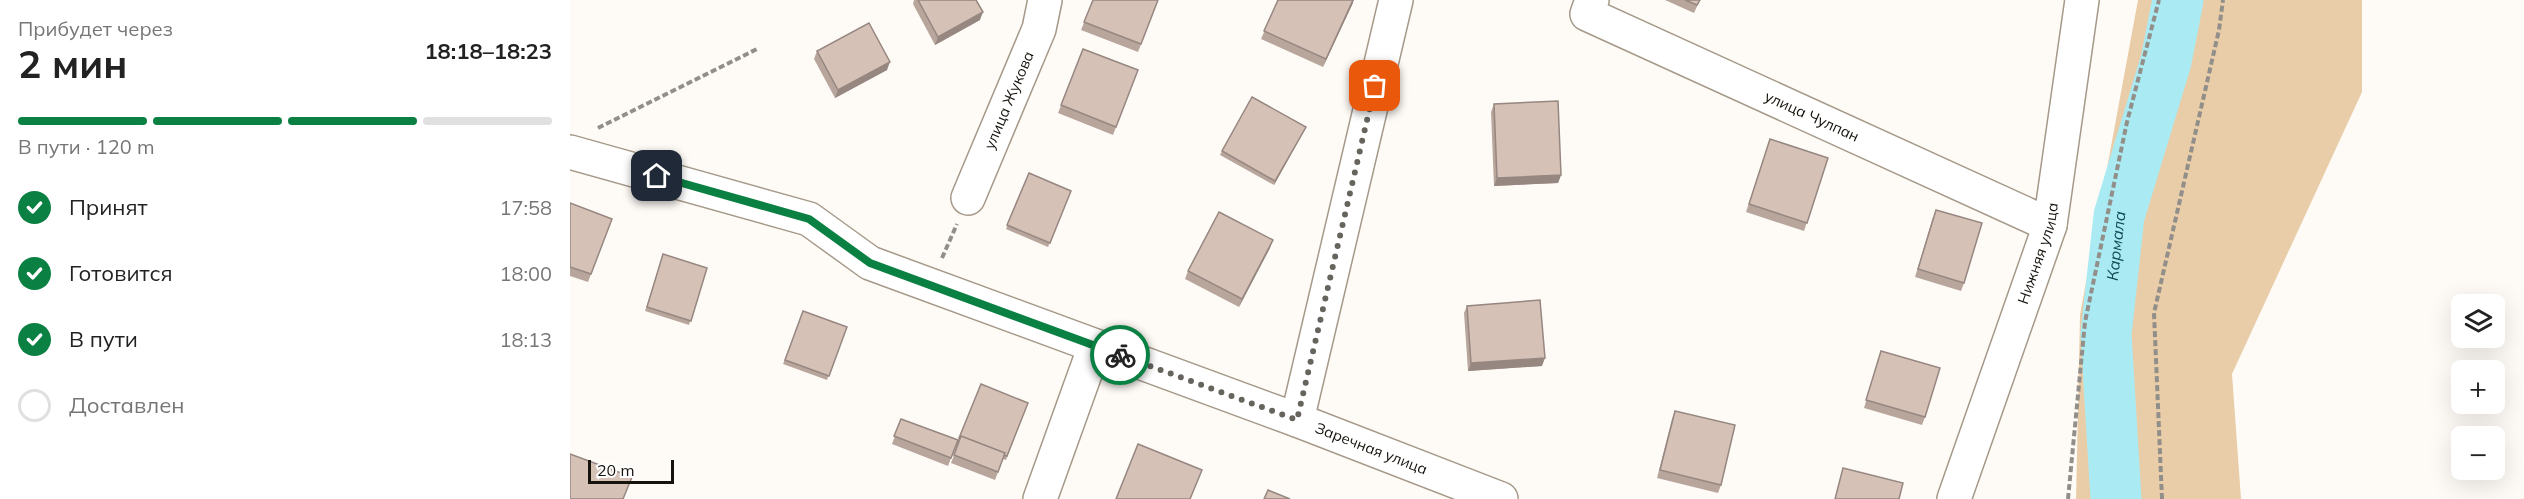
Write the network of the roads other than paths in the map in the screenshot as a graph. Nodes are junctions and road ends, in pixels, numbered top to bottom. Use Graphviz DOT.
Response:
graph roads {
  1 [pos="1045,0"];
  2 [pos="1396,0"];
  3 [pos="1592,0"];
  4 [pos="2082,0"];
  5 [pos="580,141"];
  6 [pos="968,198"];
  7 [pos="2050,225"];
  8 [pos="1095,346"];
  9 [pos="1297,420"];
  10 [pos="1040,499"];
  11 [pos="1501,499"];
  12 [pos="1954,499"];
  1 -- 6 [label="street, улица Жукова"];
  2 -- 9 [label="street"];
  3 -- 7 [label="street, улица Чулпан"];
  4 -- 7 [label="street, Нижняя улица"];
  5 -- 8 [label="street, Заречная улица"];
  7 -- 12 [label="street, Нижняя улица"];
  8 -- 9 [label="street, Заречная улица"];
  8 -- 10 [label="street"];
  9 -- 11 [label="street, Заречная улица"];
}
